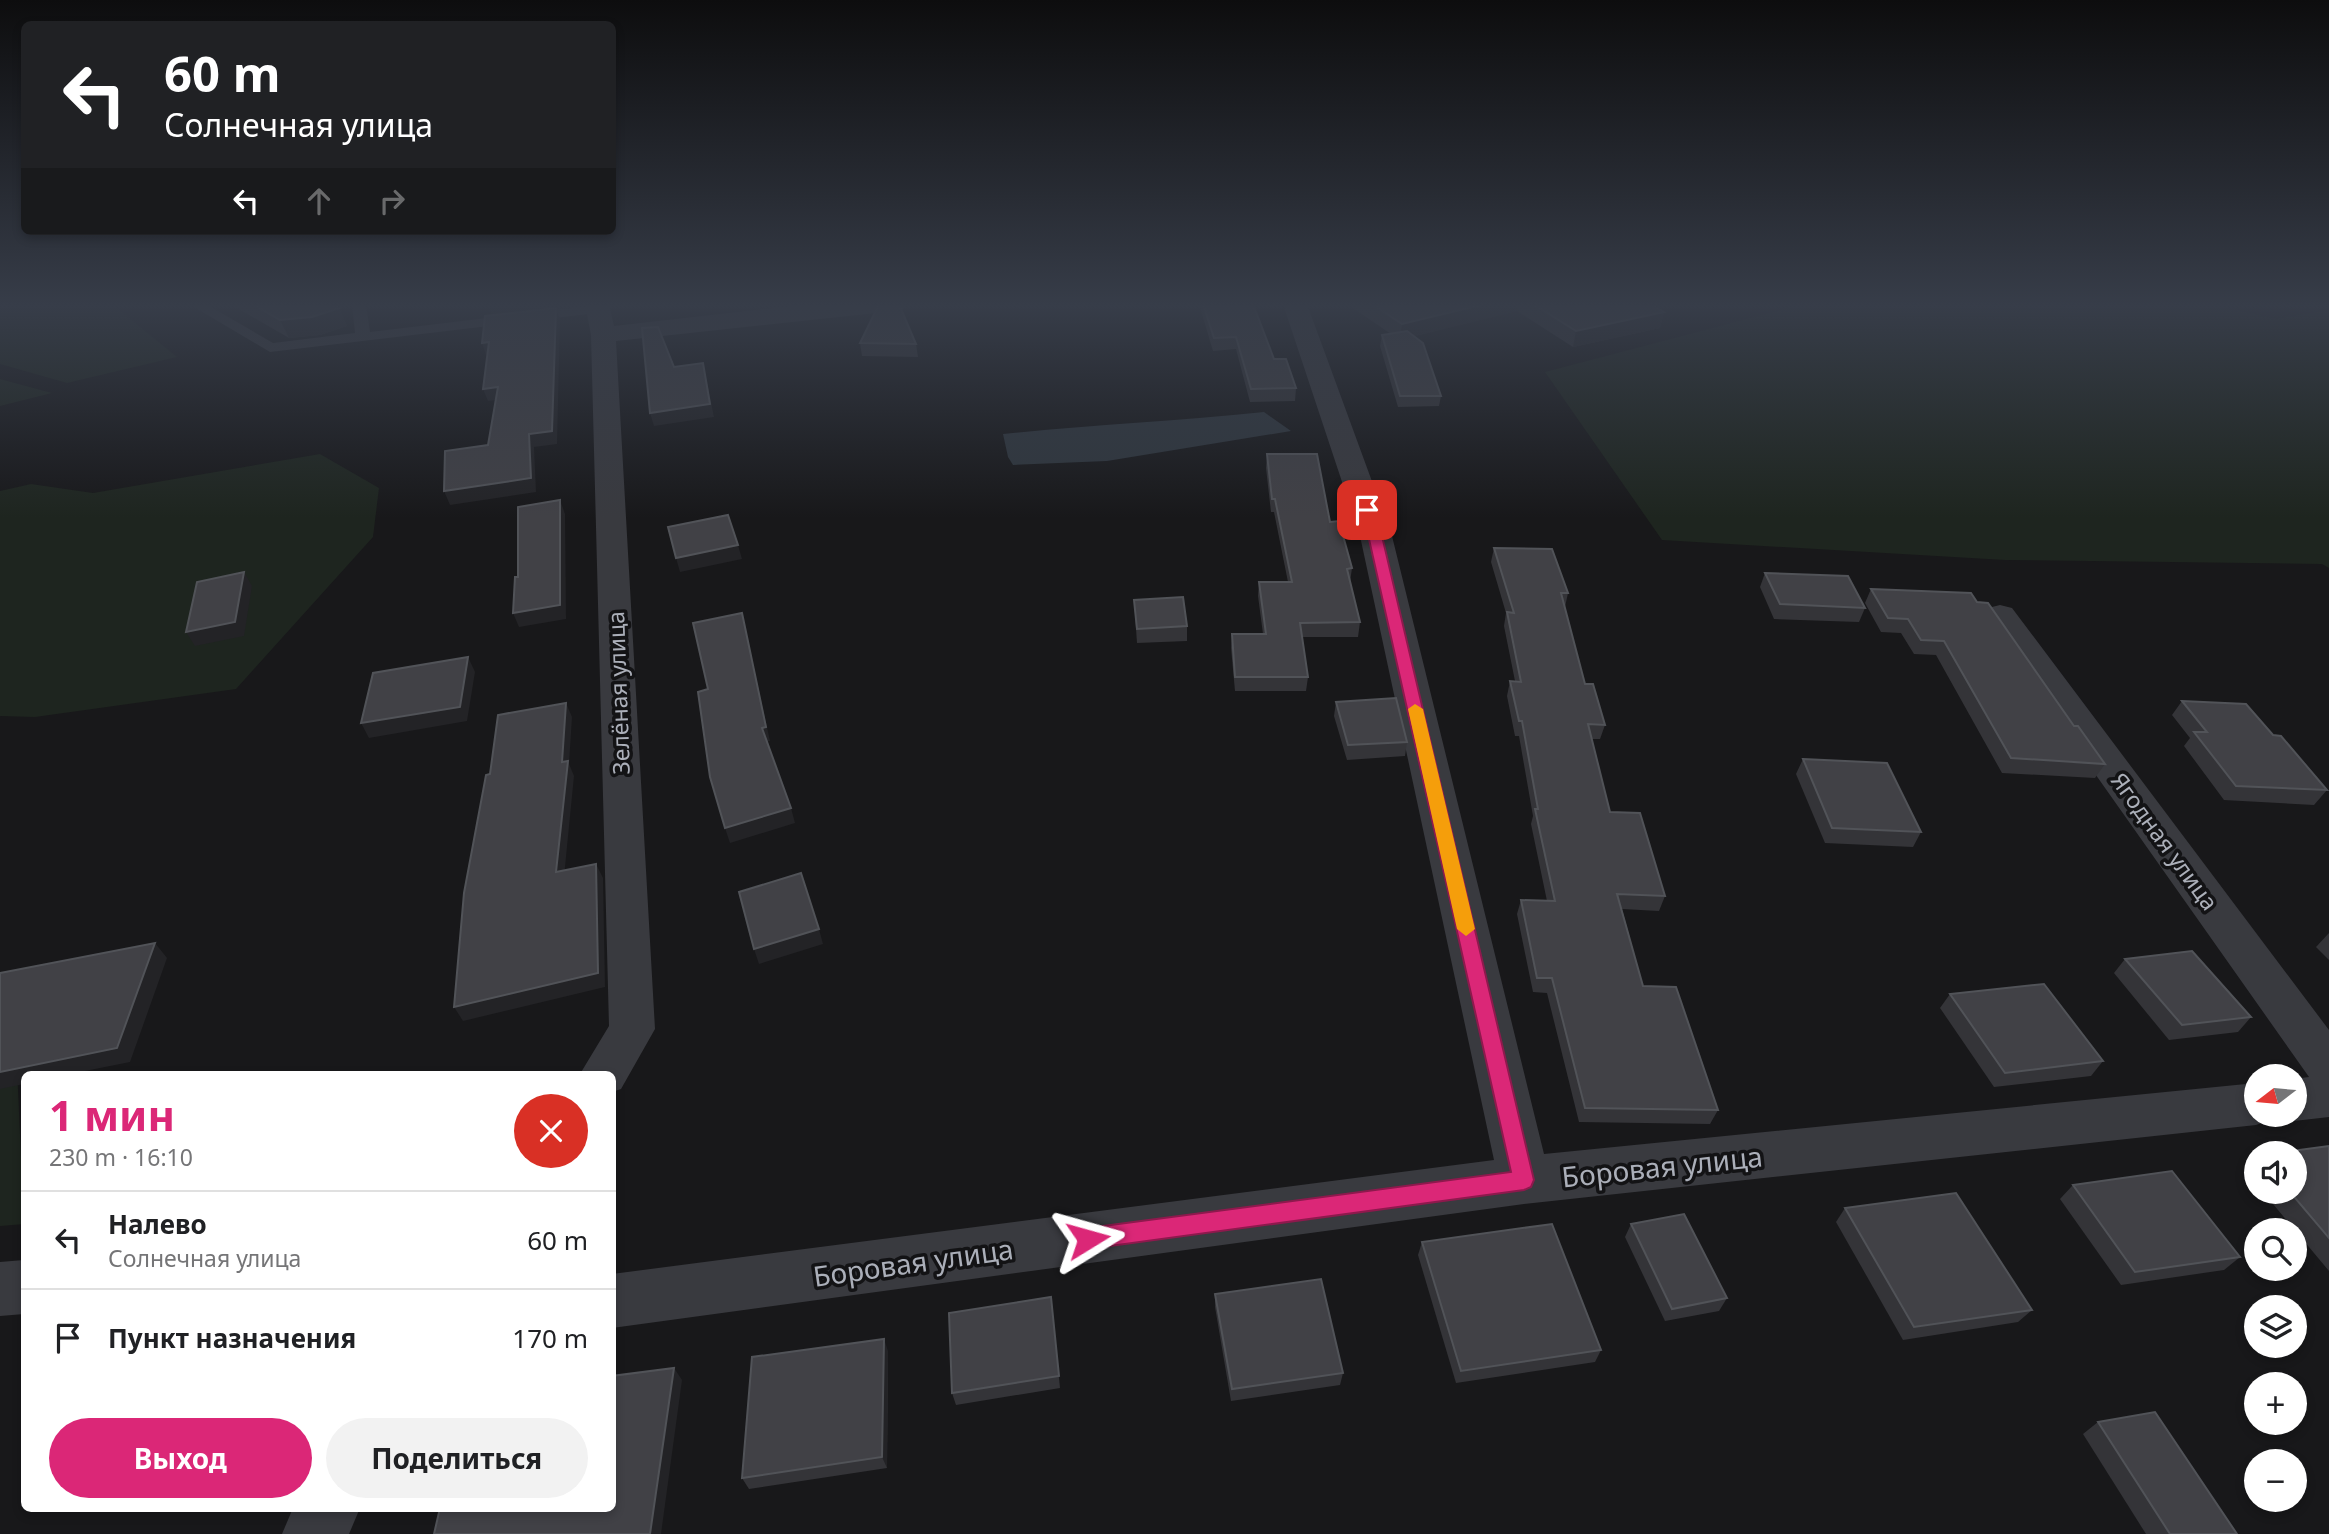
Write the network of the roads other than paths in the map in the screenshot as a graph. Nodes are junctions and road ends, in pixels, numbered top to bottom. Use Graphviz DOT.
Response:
graph roads {
  1 [pos="602,376"];
  2 [pos="1320,376"];
  3 [pos="2000,615"];
  4 [pos="2329,1067"];
  5 [pos="606,1071"];
  6 [pos="2329,1096"];
  7 [pos="2307,1099"];
  8 [pos="2244,1105"];
  9 [pos="1524,1180"];
  10 [pos="21,1287"];
  11 [pos="0,1289"];
  12 [pos="616,1300"];
  13 [pos="327,1512"];
  14 [pos="313,1534"];
  1 -- 5 [label="street, Зелёная улица"];
  2 -- 9 [label="street"];
  3 -- 4 [label="street, Ягодная улица"];
  6 -- 7 [label="street"];
  8 -- 9 [label="street, Боровая улица"];
  9 -- 12 [label="street, Боровая улица"];
  10 -- 11 [label="street"];
  13 -- 14 [label="street"];
}
